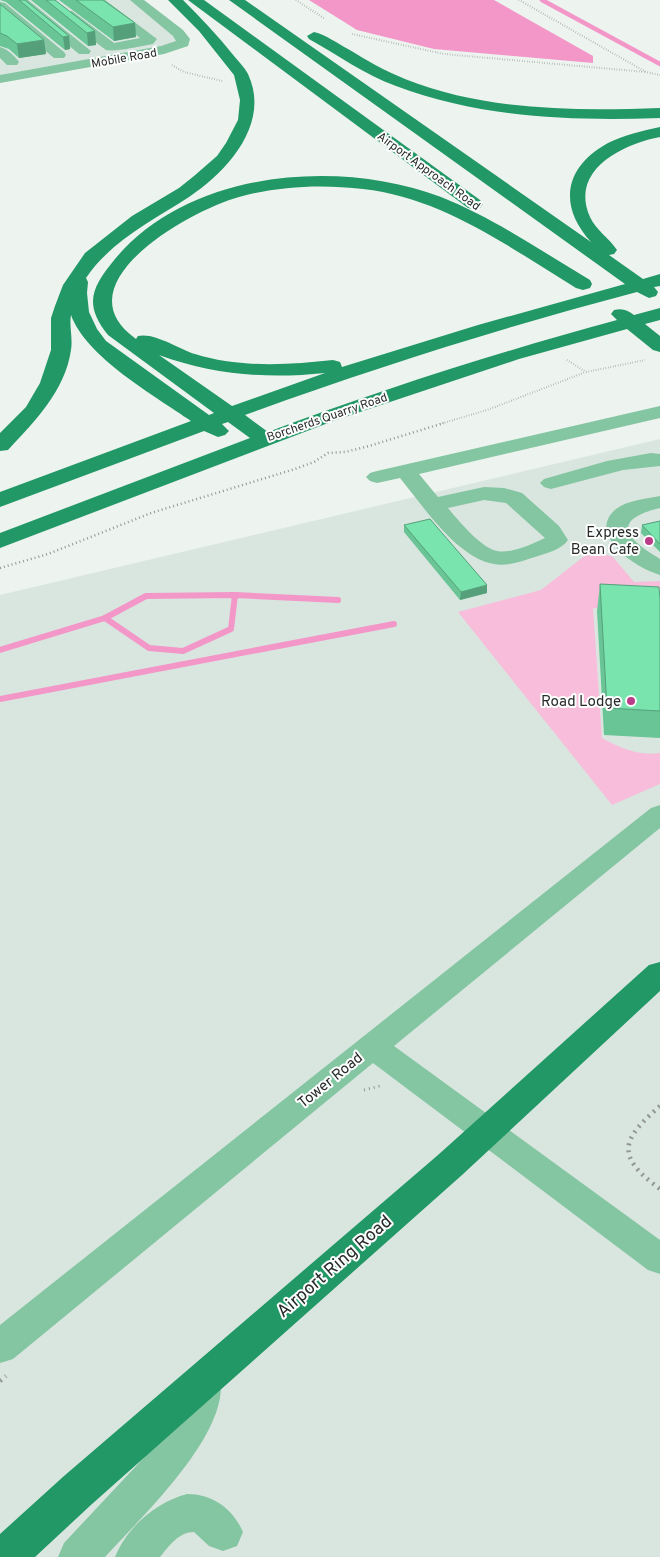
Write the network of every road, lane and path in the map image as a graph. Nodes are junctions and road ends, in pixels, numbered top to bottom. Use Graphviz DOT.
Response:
graph roads {
  1 [pos="20,0"];
  2 [pos="97,0"];
  3 [pos="136,0"];
  4 [pos="175,0"];
  5 [pos="195,0"];
  6 [pos="236,0"];
  7 [pos="248,0"];
  8 [pos="296,0"];
  9 [pos="519,0"];
  10 [pos="0,6"];
  11 [pos="56,6"];
  12 [pos="331,24"];
  13 [pos="350,33"];
  14 [pos="110,47"];
  15 [pos="0,51"];
  16 [pos="84,51"];
  17 [pos="143,54"];
  18 [pos="59,55"];
  19 [pos="44,58"];
  20 [pos="28,60"];
  21 [pos="6,63"];
  22 [pos="646,72"];
  23 [pos="660,75"];
  24 [pos="0,80"];
  25 [pos="224,82"];
  26 [pos="660,113"];
  27 [pos="660,132"];
  28 [pos="124,259"];
  29 [pos="79,276"];
  30 [pos="628,277"];
  31 [pos="660,280"];
  32 [pos="583,284"];
  33 [pos="660,300"];
  34 [pos="660,314"];
  35 [pos="446,341"];
  36 [pos="656,353"];
  37 [pos="581,370"];
  38 [pos="586,372"];
  39 [pos="660,412"];
  40 [pos="229,414"];
  41 [pos="206,423"];
  42 [pos="265,439"];
  43 [pos="0,446"];
  44 [pos="242,448"];
  45 [pos="658,461"];
  46 [pos="405,471"];
  47 [pos="377,477"];
  48 [pos="551,483"];
  49 [pos="0,500"];
  50 [pos="660,502"];
  51 [pos="433,505"];
  52 [pos="0,541"];
  53 [pos="0,568"];
  54 [pos="660,568"];
  55 [pos="660,814"];
  56 [pos="660,973"];
  57 [pos="372,1046"];
  58 [pos="386,1088"];
  59 [pos="361,1090"];
  60 [pos="660,1106"];
  61 [pos="660,1189"];
  62 [pos="660,1259"];
  63 [pos="4,1361"];
  64 [pos="204,1380"];
  65 [pos="0,1381"];
  66 [pos="223,1532"];
  67 [pos="6,1557"];
  68 [pos="78,1557"];
  69 [pos="135,1557"];
  1 -- 16 [label="street"];
  2 -- 14 [label="street"];
  3 -- 17 [label="street, Mobile Road"];
  4 -- 29 [label="main road"];
  5 -- 32 [label="main road, Airport Approach Road"];
  6 -- 30 [label="main road, Airport Approach Road"];
  7 -- 26 [label="main road"];
  8 -- 12 [label="path"];
  9 -- 22 [label="path"];
  10 -- 18 [label="street"];
  11 -- 14 [label="street"];
  13 -- 22 [label="path"];
  14 -- 16 [label="street"];
  15 -- 21 [label="street"];
  16 -- 18 [label="street"];
  17 -- 24 [label="street, Mobile Road"];
  17 -- 25 [label="path"];
  18 -- 19 [label="street"];
  20 -- 21 [label="street"];
  22 -- 23 [label="path"];
  27 -- 30 [label="main road"];
  28 -- 32 [label="main road"];
  28 -- 35 [label="main road"];
  28 -- 40 [label="main road"];
  29 -- 41 [label="main road"];
  29 -- 43 [label="main road"];
  30 -- 33 [label="main road, Airport Approach Road"];
  31 -- 35 [label="main road"];
  32 -- 36 [label="main road, Airport Approach Road"];
  34 -- 42 [label="main road, Borcherds Quarry Road"];
  35 -- 40 [label="main road"];
  36 -- 38 [label="path"];
  37 -- 38 [label="path"];
  38 -- 53 [label="path"];
  39 -- 46 [label="street"];
  40 -- 41 [label="main road"];
  40 -- 42 [label="main road"];
  41 -- 44 [label="main road"];
  41 -- 49 [label="main road"];
  42 -- 44 [label="main road, Borcherds Quarry Road"];
  44 -- 52 [label="main road, Borcherds Quarry Road"];
  45 -- 48 [label="street"];
  46 -- 47 [label="street"];
  46 -- 51 [label="street"];
  50 -- 54 [label="street"];
  51 -- 51 [label="street"];
  55 -- 57 [label="street, Tower Road"];
  56 -- 64 [label="main road, Airport Ring Road"];
  57 -- 62 [label="street"];
  57 -- 63 [label="street, Tower Road"];
  58 -- 59 [label="path"];
  60 -- 61 [label="path"];
  63 -- 65 [label="path"];
  64 -- 67 [label="main road, Airport Ring Road"];
  64 -- 68 [label="street"];
  66 -- 69 [label="street"];
}
